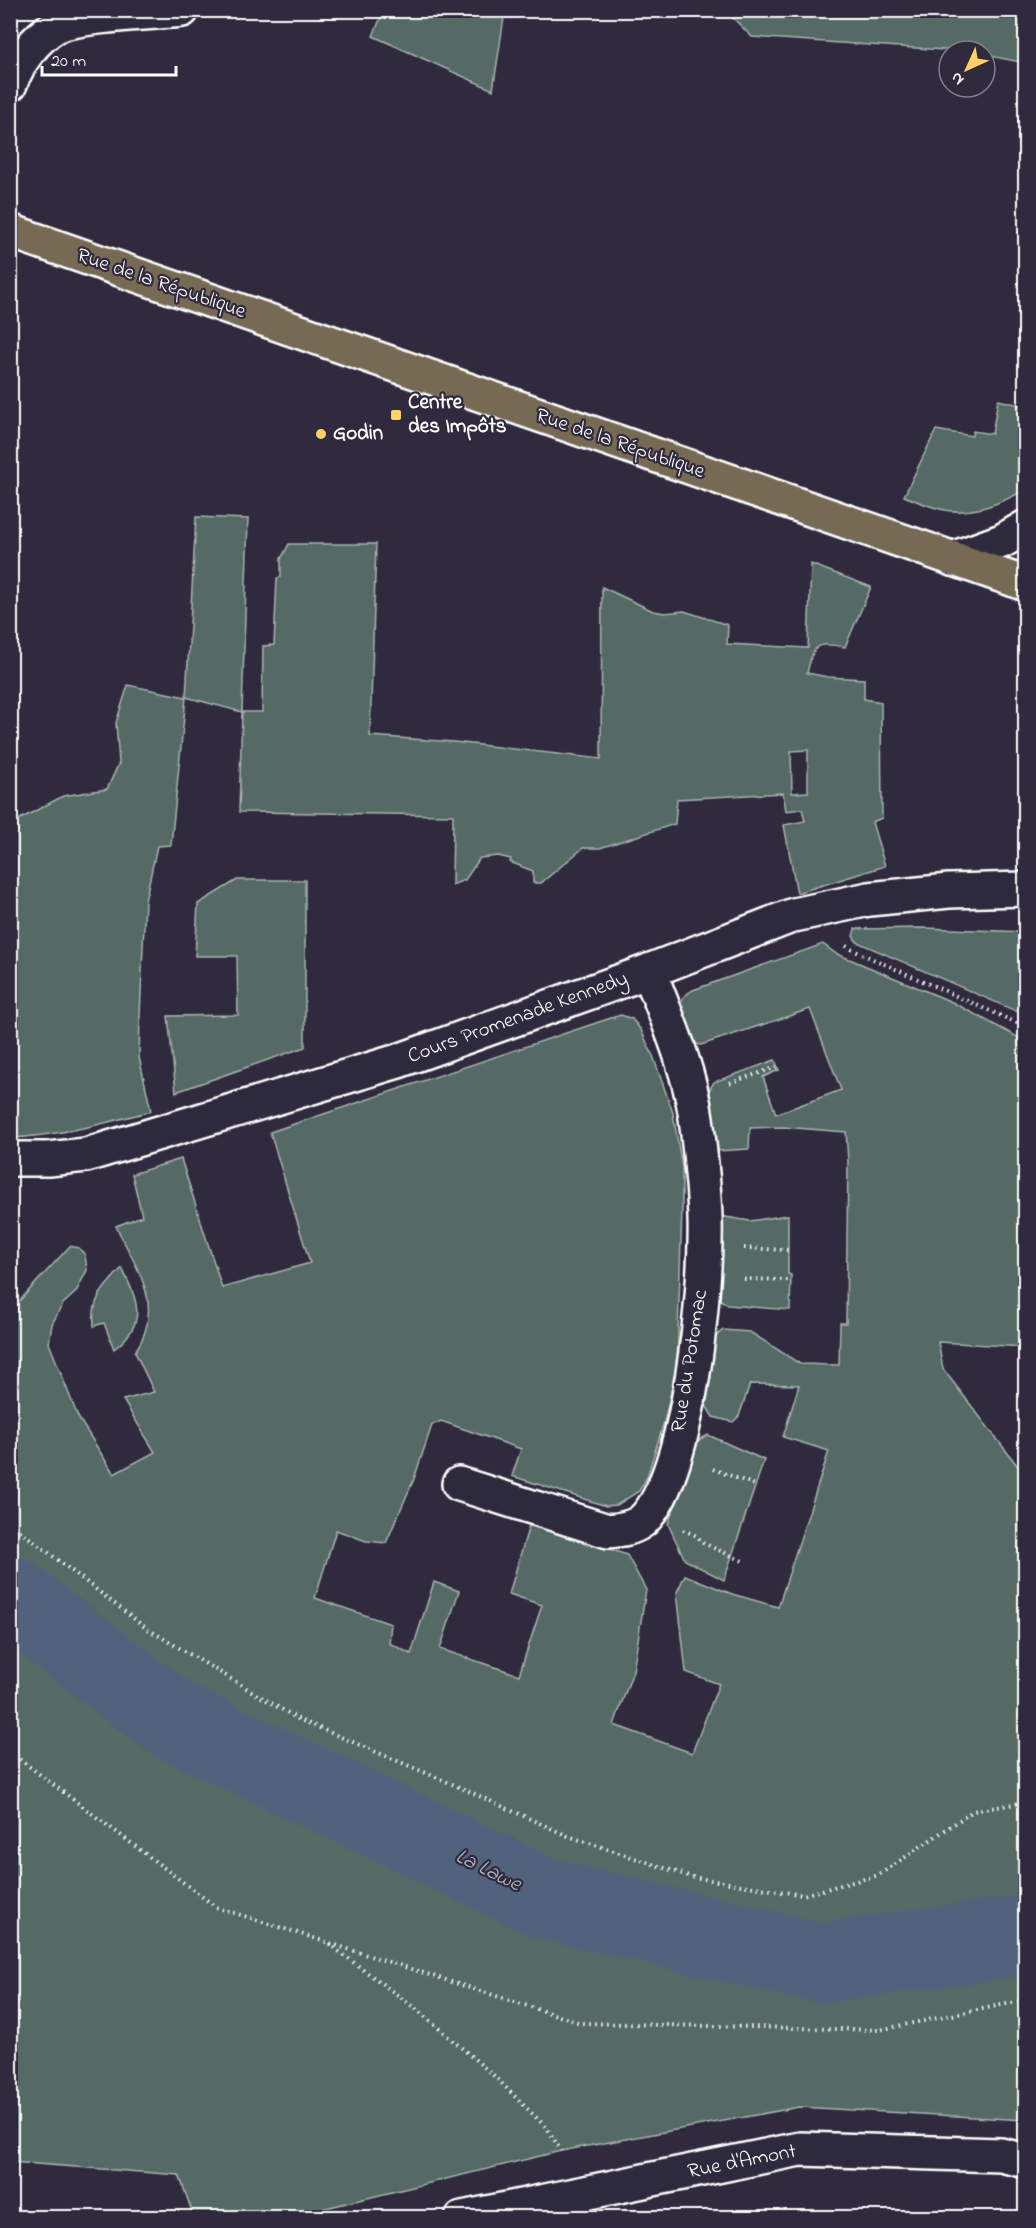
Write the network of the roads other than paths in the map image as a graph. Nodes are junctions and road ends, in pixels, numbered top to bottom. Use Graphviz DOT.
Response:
graph roads {
  1 [pos="182,10"];
  2 [pos="10,84"];
  3 [pos="10,231"];
  4 [pos="1026,527"];
  5 [pos="952,559"];
  6 [pos="1026,584"];
  7 [pos="1026,889"];
  8 [pos="649,971"];
  9 [pos="10,1159"];
  10 [pos="459,1484"];
  11 [pos="1017,2156"];
  12 [pos="462,2217"];
  1 -- 2 [label="street"];
  3 -- 5 [label="main road, Rue de la République"];
  4 -- 5 [label="street"];
  5 -- 6 [label="main road, Rue de la République"];
  7 -- 8 [label="street, Cours Promenade Kennedy"];
  8 -- 9 [label="street, Cours Promenade Kennedy"];
  8 -- 10 [label="street, Rue du Potomac"];
  11 -- 12 [label="street, Rue d'Amont"];
}
